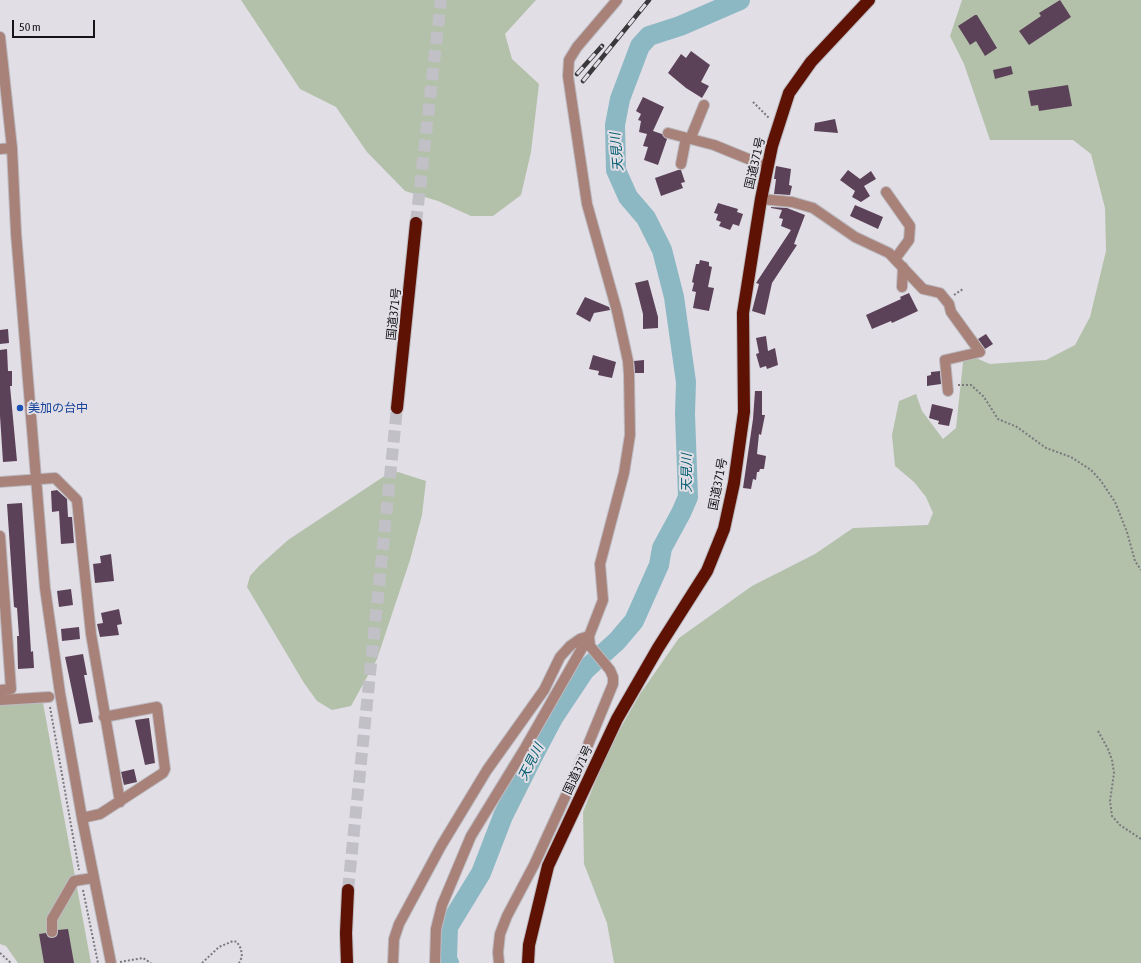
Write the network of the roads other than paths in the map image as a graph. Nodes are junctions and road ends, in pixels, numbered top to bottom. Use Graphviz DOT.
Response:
graph roads {
  1 [pos="617,0"];
  2 [pos="869,0"];
  3 [pos="0,37"];
  4 [pos="704,105"];
  5 [pos="668,133"];
  6 [pos="688,138"];
  7 [pos="12,148"];
  8 [pos="0,149"];
  9 [pos="681,164"];
  10 [pos="768,167"];
  11 [pos="886,192"];
  12 [pos="761,199"];
  13 [pos="416,223"];
  14 [pos="895,259"];
  15 [pos="903,267"];
  16 [pos="902,287"];
  17 [pos="947,388"];
  18 [pos="397,408"];
  19 [pos="35,479"];
  20 [pos="0,482"];
  21 [pos="0,536"];
  22 [pos="590,641"];
  23 [pos="0,690"];
  24 [pos="48,697"];
  25 [pos="0,700"];
  26 [pos="104,717"];
  27 [pos="120,802"];
  28 [pos="82,818"];
  29 [pos="93,878"];
  30 [pos="348,890"];
  31 [pos="52,932"];
  32 [pos="114,962"];
  33 [pos="347,963"];
  34 [pos="393,963"];
  35 [pos="435,963"];
  36 [pos="499,963"];
  37 [pos="528,963"];
  1 -- 22 [label="street"];
  2 -- 10 [label="highway, 国道371号"];
  3 -- 7 [label="street"];
  4 -- 6 [label="street"];
  5 -- 6 [label="street"];
  6 -- 9 [label="street"];
  6 -- 10 [label="street"];
  7 -- 8 [label="street"];
  7 -- 19 [label="street"];
  10 -- 12 [label="highway, 国道371号"];
  11 -- 14 [label="street"];
  12 -- 14 [label="street"];
  12 -- 37 [label="highway, 国道371号"];
  13 -- 18 [label="highway, 国道371号"];
  14 -- 15 [label="street"];
  15 -- 16 [label="street"];
  15 -- 17 [label="street"];
  19 -- 20 [label="street"];
  19 -- 26 [label="street"];
  19 -- 28 [label="street"];
  21 -- 23 [label="street"];
  22 -- 34 [label="street"];
  22 -- 35 [label="street"];
  22 -- 36 [label="street"];
  24 -- 25 [label="street"];
  26 -- 27 [label="street"];
  26 -- 27 [label="street"];
  27 -- 28 [label="street"];
  28 -- 29 [label="street"];
  29 -- 31 [label="street"];
  29 -- 32 [label="street"];
  30 -- 33 [label="highway"];
}
